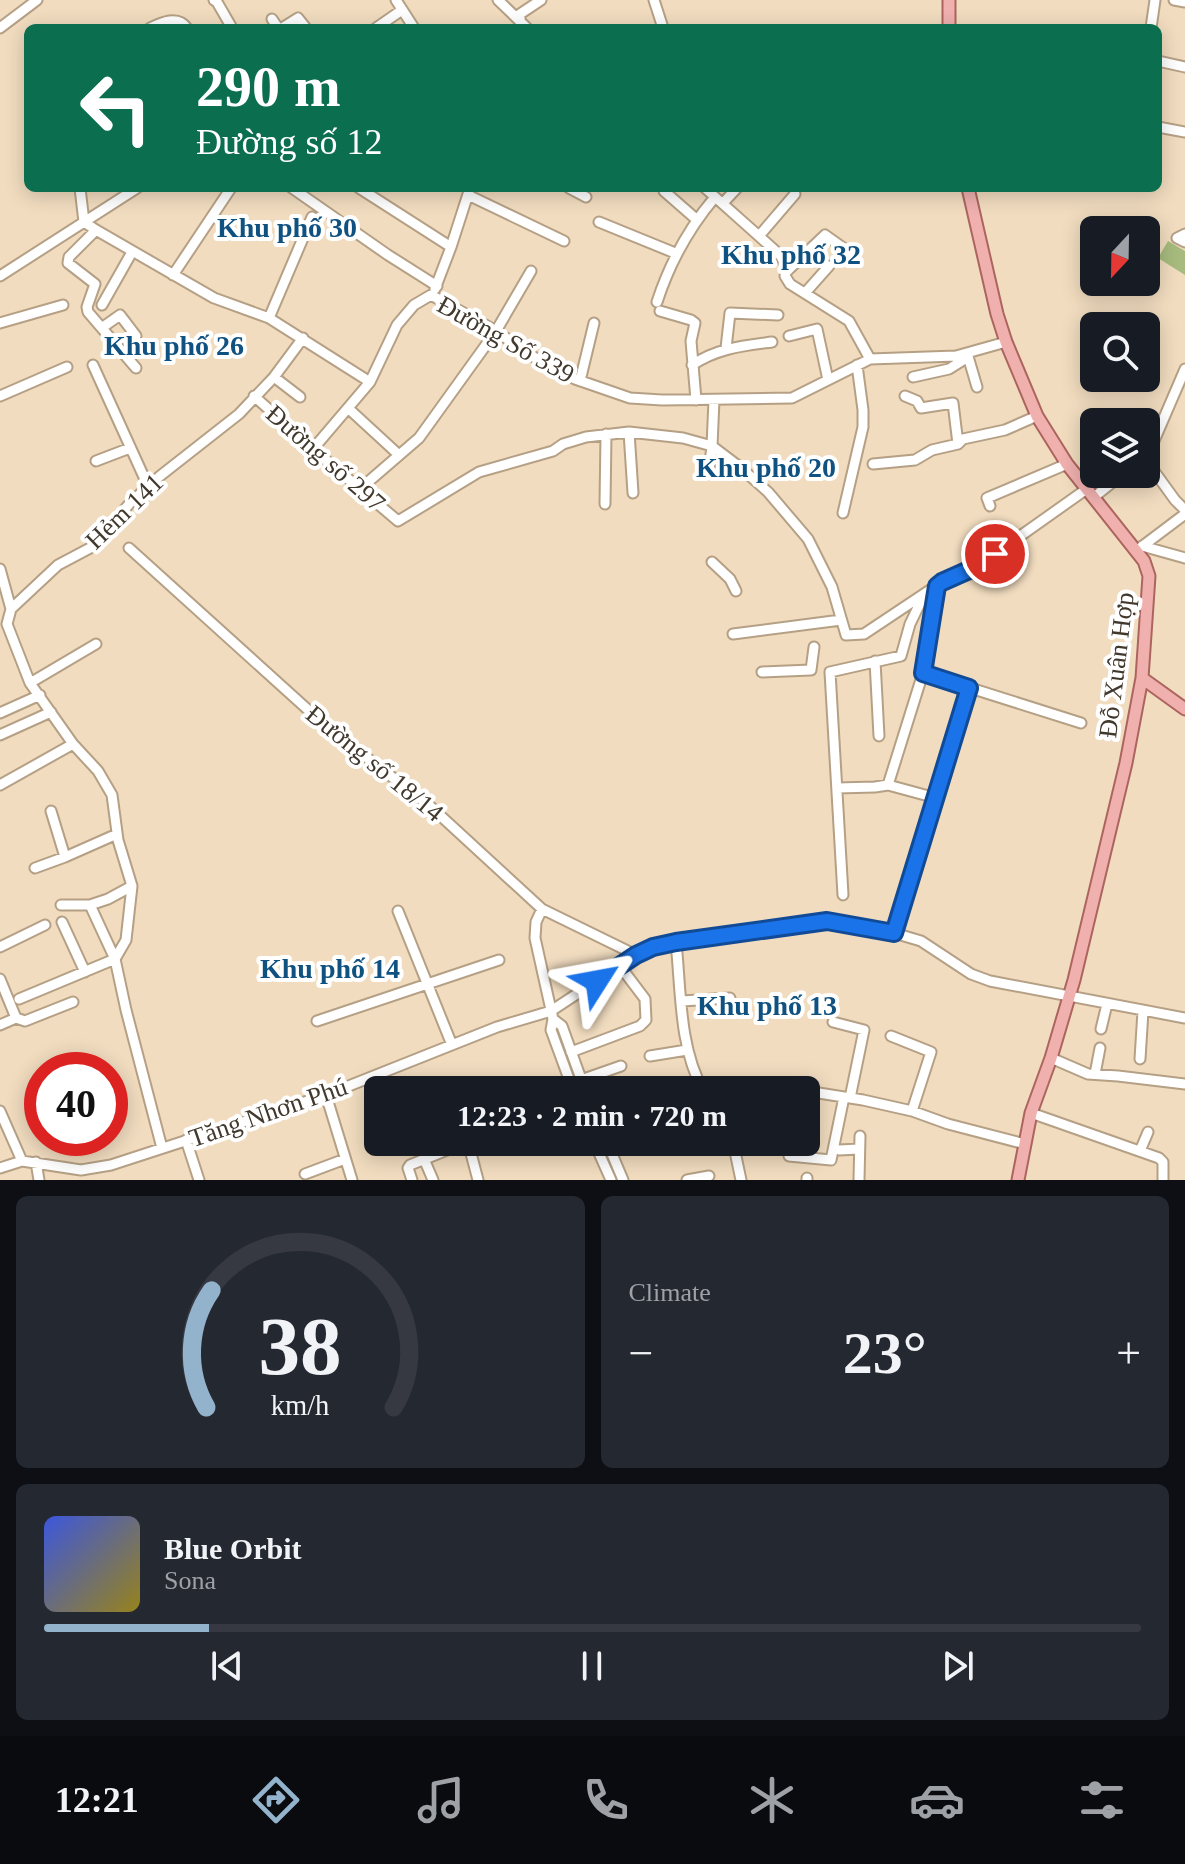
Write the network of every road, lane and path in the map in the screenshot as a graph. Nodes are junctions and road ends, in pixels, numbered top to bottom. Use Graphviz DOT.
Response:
graph roads {
  1 [pos="37,0"];
  2 [pos="396,0"];
  3 [pos="498,0"];
  4 [pos="541,0"];
  5 [pos="654,0"];
  6 [pos="949,0"];
  7 [pos="1155,0"];
  8 [pos="1174,0"];
  9 [pos="218,1"];
  10 [pos="1185,2"];
  11 [pos="402,10"];
  12 [pos="520,19"];
  13 [pos="162,24"];
  14 [pos="184,24"];
  15 [pos="230,24"];
  16 [pos="280,24"];
  17 [pos="303,24"];
  18 [pos="382,24"];
  19 [pos="411,24"];
  20 [pos="524,24"];
  21 [pos="662,24"];
  22 [pos="949,24"];
  23 [pos="1152,24"];
  24 [pos="0,28"];
  25 [pos="1162,62"];
  26 [pos="1185,67"];
  27 [pos="1162,128"];
  28 [pos="1185,132"];
  29 [pos="80,192"];
  30 [pos="131,192"];
  31 [pos="228,192"];
  32 [pos="298,192"];
  33 [pos="365,192"];
  34 [pos="469,192"];
  35 [pos="577,192"];
  36 [pos="665,192"];
  37 [pos="710,192"];
  38 [pos="731,192"];
  39 [pos="969,192"];
  40 [pos="795,194"];
  41 [pos="586,197"];
  42 [pos="719,200"];
  43 [pos="312,217"];
  44 [pos="696,219"];
  45 [pos="84,222"];
  46 [pos="599,222"];
  47 [pos="96,230"];
  48 [pos="1185,234"];
  49 [pos="759,236"];
  50 [pos="564,241"];
  51 [pos="1185,242"];
  52 [pos="451,247"];
  53 [pos="132,252"];
  54 [pos="849,252"];
  55 [pos="675,253"];
  56 [pos="829,266"];
  57 [pos="531,271"];
  58 [pos="787,271"];
  59 [pos="173,275"];
  60 [pos="0,276"];
  61 [pos="434,291"];
  62 [pos="805,293"];
  63 [pos="63,305"];
  64 [pos="102,305"];
  65 [pos="778,315"];
  66 [pos="269,318"];
  67 [pos="0,323"];
  68 [pos="594,323"];
  69 [pos="103,327"];
  70 [pos="496,331"];
  71 [pos="136,336"];
  72 [pos="789,336"];
  73 [pos="303,338"];
  74 [pos="772,342"];
  75 [pos="1006,342"];
  76 [pos="726,348"];
  77 [pos="967,355"];
  78 [pos="870,359"];
  79 [pos="93,365"];
  80 [pos="692,365"];
  81 [pos="857,365"];
  82 [pos="67,367"];
  83 [pos="136,368"];
  84 [pos="1185,369"];
  85 [pos="274,377"];
  86 [pos="913,377"];
  87 [pos="828,380"];
  88 [pos="580,381"];
  89 [pos="370,382"];
  90 [pos="977,387"];
  91 [pos="0,396"];
  92 [pos="254,396"];
  93 [pos="905,396"];
  94 [pos="300,397"];
  95 [pos="696,400"];
  96 [pos="714,400"];
  97 [pos="349,409"];
  98 [pos="1037,416"];
  99 [pos="1160,427"];
  100 [pos="629,432"];
  101 [pos="606,434"];
  102 [pos="958,444"];
  103 [pos="712,446"];
  104 [pos="130,448"];
  105 [pos="313,449"];
  106 [pos="399,455"];
  107 [pos="96,461"];
  108 [pos="873,464"];
  109 [pos="1067,464"];
  110 [pos="709,471"];
  111 [pos="1160,479"];
  112 [pos="148,486"];
  113 [pos="361,488"];
  114 [pos="1099,488"];
  115 [pos="633,493"];
  116 [pos="1091,493"];
  117 [pos="605,504"];
  118 [pos="990,506"];
  119 [pos="1185,512"];
  120 [pos="843,513"];
  121 [pos="129,548"];
  122 [pos="1139,548"];
  123 [pos="1185,558"];
  124 [pos="712,562"];
  125 [pos="0,569"];
  126 [pos="937,586"];
  127 [pos="736,591"];
  128 [pos="924,593"];
  129 [pos="11,609"];
  130 [pos="841,620"];
  131 [pos="4,624"];
  132 [pos="733,634"];
  133 [pos="96,644"];
  134 [pos="814,647"];
  135 [pos="875,661"];
  136 [pos="762,672"];
  137 [pos="923,673"];
  138 [pos="1142,678"];
  139 [pos="30,683"];
  140 [pos="969,688"];
  141 [pos="40,695"];
  142 [pos="1185,709"];
  143 [pos="51,712"];
  144 [pos="0,713"];
  145 [pos="1081,723"];
  146 [pos="0,735"];
  147 [pos="879,736"];
  148 [pos="73,744"];
  149 [pos="0,785"];
  150 [pos="888,785"];
  151 [pos="837,788"];
  152 [pos="936,798"];
  153 [pos="51,811"];
  154 [pos="117,834"];
  155 [pos="65,857"];
  156 [pos="35,868"];
  157 [pos="132,886"];
  158 [pos="843,895"];
  159 [pos="61,905"];
  160 [pos="90,905"];
  161 [pos="542,909"];
  162 [pos="398,911"];
  163 [pos="62,922"];
  164 [pos="45,925"];
  165 [pos="894,933"];
  166 [pos="676,942"];
  167 [pos="0,947"];
  168 [pos="636,955"];
  169 [pos="115,959"];
  170 [pos="499,960"];
  171 [pos="620,966"];
  172 [pos="85,972"];
  173 [pos="0,979"];
  174 [pos="428,984"];
  175 [pos="1069,997"];
  176 [pos="730,998"];
  177 [pos="19,999"];
  178 [pos="682,1001"];
  179 [pos="73,1002"];
  180 [pos="1107,1004"];
  181 [pos="1143,1011"];
  182 [pos="552,1015"];
  183 [pos="16,1018"];
  184 [pos="1185,1018"];
  185 [pos="317,1021"];
  186 [pos="833,1022"];
  187 [pos="0,1025"];
  188 [pos="1101,1029"];
  189 [pos="891,1036"];
  190 [pos="452,1045"];
  191 [pos="1100,1048"];
  192 [pos="687,1050"];
  193 [pos="571,1052"];
  194 [pos="650,1056"];
  195 [pos="1051,1058"];
  196 [pos="1140,1059"];
  197 [pos="621,1066"];
  198 [pos="1095,1074"];
  199 [pos="568,1076"];
  200 [pos="580,1076"];
  201 [pos="601,1076"];
  202 [pos="696,1076"];
  203 [pos="1185,1084"];
  204 [pos="820,1093"];
  205 [pos="326,1095"];
  206 [pos="847,1097"];
  207 [pos="0,1111"];
  208 [pos="912,1111"];
  209 [pos="1031,1113"];
  210 [pos="1148,1132"];
  211 [pos="860,1136"];
  212 [pos="186,1140"];
  213 [pos="1025,1144"];
  214 [pos="162,1148"];
  215 [pos="859,1149"];
  216 [pos="839,1150"];
  217 [pos="1140,1151"];
  218 [pos="432,1156"];
  219 [pos="472,1156"];
  220 [pos="600,1156"];
  221 [pos="613,1156"];
  222 [pos="736,1156"];
  223 [pos="789,1156"];
  224 [pos="345,1159"];
  225 [pos="424,1159"];
  226 [pos="22,1161"];
  227 [pos="36,1162"];
  228 [pos="0,1168"];
  229 [pos="305,1174"];
  230 [pos="709,1176"];
  231 [pos="39,1180"];
  232 [pos="199,1180"];
  233 [pos="352,1180"];
  234 [pos="412,1180"];
  235 [pos="433,1180"];
  236 [pos="478,1180"];
  237 [pos="611,1180"];
  238 [pos="623,1180"];
  239 [pos="687,1180"];
  240 [pos="741,1180"];
  241 [pos="859,1180"];
  242 [pos="1018,1180"];
  243 [pos="1163,1180"];
  1 -- 24 [label="street"];
  2 -- 11 [label="street"];
  3 -- 12 [label="street"];
  4 -- 12 [label="street"];
  5 -- 21 [label="street"];
  6 -- 22 [label="main road"];
  7 -- 23 [label="street"];
  8 -- 10 [label="street"];
  9 -- 15 [label="street"];
  11 -- 18 [label="street"];
  11 -- 19 [label="street"];
  12 -- 20 [label="street"];
  13 -- 14 [label="street"];
  16 -- 17 [label="street"];
  25 -- 26 [label="street"];
  27 -- 28 [label="street"];
  29 -- 45 [label="street"];
  30 -- 45 [label="street"];
  31 -- 59 [label="street"];
  32 -- 61 [label="street"];
  33 -- 52 [label="street"];
  34 -- 50 [label="street"];
  34 -- 52 [label="street"];
  35 -- 41 [label="street"];
  36 -- 44 [label="street"];
  37 -- 42 [label="street"];
  38 -- 42 [label="street"];
  39 -- 75 [label="main road, Đỗ Xuân Hợp"];
  40 -- 49 [label="street"];
  42 -- 44 [label="street"];
  42 -- 49 [label="street"];
  43 -- 66 [label="street"];
  44 -- 55 [label="street"];
  45 -- 47 [label="street"];
  45 -- 60 [label="street"];
  46 -- 55 [label="street"];
  47 -- 53 [label="street"];
  47 -- 69 [label="street"];
  48 -- 51 [label="street"];
  49 -- 58 [label="street"];
  52 -- 61 [label="street"];
  53 -- 59 [label="street"];
  53 -- 64 [label="street"];
  54 -- 58 [label="street"];
  55 -- 80 [label="street"];
  56 -- 62 [label="street"];
  57 -- 70 [label="street"];
  58 -- 62 [label="street"];
  59 -- 66 [label="street"];
  61 -- 70 [label="street, Đường Số 339"];
  61 -- 89 [label="street, Đường Số 339"];
  62 -- 78 [label="street"];
  63 -- 67 [label="street"];
  65 -- 76 [label="street"];
  66 -- 73 [label="street"];
  68 -- 88 [label="street"];
  69 -- 71 [label="street"];
  69 -- 83 [label="street"];
  70 -- 88 [label="street, Đường Số 339"];
  70 -- 106 [label="street"];
  72 -- 87 [label="street"];
  73 -- 85 [label="street, Hẻm 141"];
  73 -- 89 [label="street"];
  74 -- 76 [label="street"];
  75 -- 77 [label="street, Đường Số 339"];
  75 -- 98 [label="main road, Đỗ Xuân Hợp"];
  76 -- 80 [label="street"];
  77 -- 78 [label="street, Đường Số 339"];
  77 -- 86 [label="street"];
  77 -- 90 [label="street"];
  78 -- 81 [label="street, Đường Số 339"];
  79 -- 104 [label="street"];
  80 -- 95 [label="street"];
  81 -- 87 [label="street, Đường Số 339"];
  81 -- 120 [label="street"];
  82 -- 91 [label="street"];
  84 -- 99 [label="street"];
  85 -- 92 [label="street, Hẻm 141"];
  85 -- 94 [label="street"];
  87 -- 96 [label="street, Đường Số 339"];
  88 -- 95 [label="street, Đường Số 339"];
  89 -- 97 [label="street, Đường Số 339"];
  92 -- 105 [label="street, Đường số 297"];
  92 -- 112 [label="street, Hẻm 141"];
  93 -- 102 [label="street"];
  95 -- 96 [label="street, Đường Số 339"];
  96 -- 103 [label="street"];
  97 -- 105 [label="street, Đường Số 339"];
  97 -- 106 [label="street"];
  98 -- 102 [label="street"];
  98 -- 109 [label="main road, Đỗ Xuân Hợp"];
  100 -- 101 [label="street, Đường số 297"];
  100 -- 103 [label="street, Đường số 297"];
  100 -- 115 [label="street"];
  101 -- 113 [label="street, Đường số 297"];
  101 -- 117 [label="street"];
  102 -- 108 [label="street"];
  103 -- 110 [label="street"];
  103 -- 130 [label="street"];
  104 -- 107 [label="street"];
  104 -- 112 [label="street"];
  105 -- 113 [label="street, Đường số 297"];
  106 -- 113 [label="street"];
  109 -- 116 [label="main road, Đỗ Xuân Hợp"];
  109 -- 118 [label="street"];
  111 -- 119 [label="street"];
  112 -- 129 [label="street, Hẻm 141"];
  114 -- 116 [label="street"];
  116 -- 122 [label="main road, Đỗ Xuân Hợp"];
  116 -- 126 [label="street"];
  119 -- 122 [label="street"];
  121 -- 161 [label="street, Đường số 18/14"];
  122 -- 123 [label="street"];
  122 -- 138 [label="main road, Đỗ Xuân Hợp"];
  124 -- 127 [label="street"];
  125 -- 129 [label="street"];
  126 -- 128 [label="street"];
  126 -- 137 [label="street"];
  128 -- 130 [label="street"];
  128 -- 135 [label="street"];
  129 -- 131 [label="street"];
  130 -- 132 [label="street"];
  131 -- 139 [label="street"];
  133 -- 139 [label="street"];
  134 -- 136 [label="street"];
  135 -- 147 [label="street"];
  135 -- 151 [label="street"];
  137 -- 140 [label="street"];
  137 -- 150 [label="street"];
  138 -- 142 [label="main road"];
  138 -- 175 [label="main road, Đỗ Xuân Hợp"];
  139 -- 141 [label="street"];
  140 -- 145 [label="street"];
  140 -- 152 [label="street"];
  141 -- 143 [label="street"];
  141 -- 144 [label="street"];
  143 -- 146 [label="street"];
  143 -- 148 [label="street"];
  148 -- 149 [label="street"];
  148 -- 154 [label="street"];
  150 -- 151 [label="street"];
  150 -- 152 [label="street"];
  151 -- 158 [label="street"];
  152 -- 165 [label="street"];
  153 -- 155 [label="street"];
  154 -- 155 [label="street"];
  154 -- 157 [label="street"];
  155 -- 156 [label="street"];
  157 -- 160 [label="street"];
  157 -- 169 [label="street"];
  159 -- 160 [label="street"];
  160 -- 169 [label="street"];
  161 -- 168 [label="street, Đường số 18/14"];
  161 -- 182 [label="street"];
  162 -- 174 [label="street"];
  163 -- 172 [label="street"];
  164 -- 167 [label="street"];
  165 -- 166 [label="street, Tăng Nhơn Phú"];
  165 -- 175 [label="street, Tăng Nhơn Phú"];
  166 -- 168 [label="street, Tăng Nhơn Phú"];
  166 -- 178 [label="street"];
  168 -- 171 [label="street, Tăng Nhơn Phú"];
  169 -- 172 [label="street"];
  169 -- 214 [label="street"];
  170 -- 174 [label="street"];
  171 -- 182 [label="street, Tăng Nhơn Phú"];
  171 -- 193 [label="street"];
  172 -- 177 [label="street"];
  173 -- 183 [label="street"];
  174 -- 185 [label="street"];
  174 -- 190 [label="street"];
  175 -- 180 [label="street, Tăng Nhơn Phú"];
  175 -- 195 [label="main road, Đỗ Xuân Hợp"];
  176 -- 178 [label="street"];
  178 -- 192 [label="street"];
  179 -- 183 [label="street"];
  180 -- 181 [label="street, Tăng Nhơn Phú"];
  180 -- 188 [label="street"];
  181 -- 184 [label="street, Tăng Nhơn Phú"];
  181 -- 196 [label="street"];
  182 -- 190 [label="street, Tăng Nhơn Phú"];
  182 -- 193 [label="street"];
  182 -- 199 [label="street"];
  183 -- 187 [label="street"];
  186 -- 206 [label="street"];
  189 -- 208 [label="street"];
  190 -- 205 [label="street, Tăng Nhơn Phú"];
  191 -- 198 [label="street"];
  192 -- 194 [label="street"];
  192 -- 202 [label="street"];
  193 -- 200 [label="street"];
  195 -- 198 [label="street"];
  195 -- 209 [label="main road, Đỗ Xuân Hợp"];
  197 -- 201 [label="street"];
  198 -- 203 [label="street"];
  204 -- 206 [label="street"];
  205 -- 212 [label="street, Tăng Nhơn Phú"];
  205 -- 224 [label="street"];
  206 -- 208 [label="street"];
  206 -- 223 [label="street"];
  207 -- 226 [label="street"];
  208 -- 213 [label="street"];
  209 -- 213 [label="main road, Đỗ Xuân Hợp"];
  209 -- 217 [label="street"];
  210 -- 217 [label="street"];
  211 -- 215 [label="street"];
  212 -- 214 [label="street, Tăng Nhơn Phú"];
  212 -- 232 [label="street"];
  213 -- 242 [label="main road, Đỗ Xuân Hợp"];
  214 -- 227 [label="street, Tăng Nhơn Phú"];
  215 -- 216 [label="street"];
  215 -- 241 [label="street"];
  217 -- 243 [label="street"];
  218 -- 225 [label="street"];
  219 -- 236 [label="street"];
  220 -- 237 [label="street"];
  221 -- 238 [label="street"];
  222 -- 240 [label="street"];
  224 -- 229 [label="street"];
  224 -- 233 [label="street"];
  225 -- 234 [label="street"];
  225 -- 235 [label="street"];
  226 -- 227 [label="street, Tăng Nhơn Phú"];
  226 -- 228 [label="street, Tăng Nhơn Phú"];
  227 -- 231 [label="street"];
  230 -- 239 [label="street"];
}
